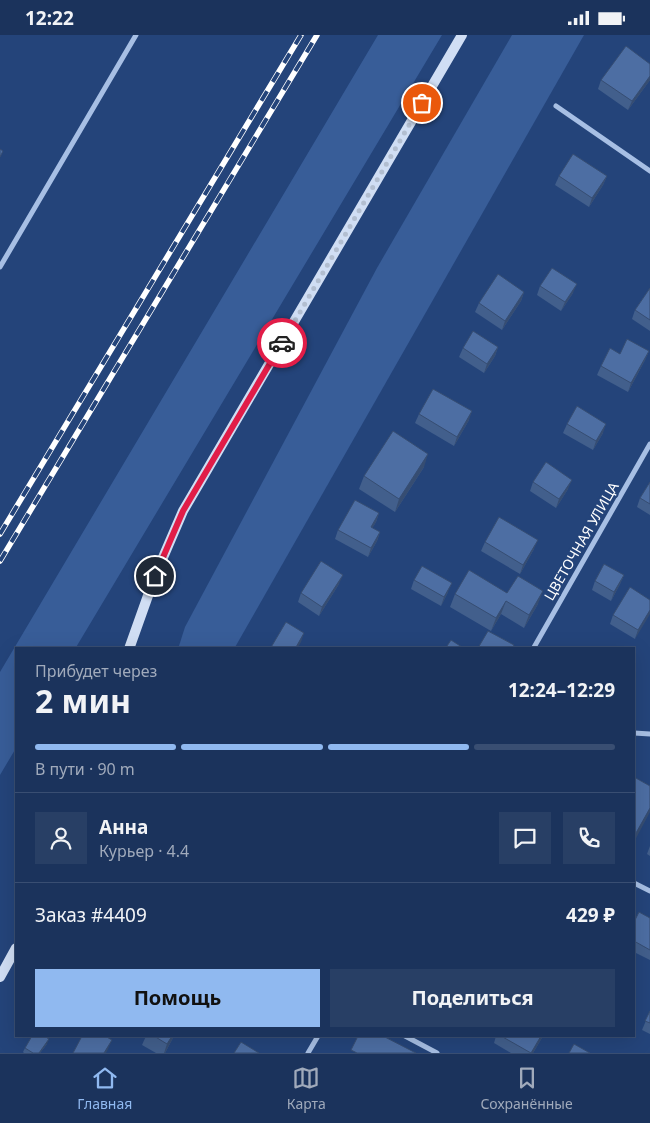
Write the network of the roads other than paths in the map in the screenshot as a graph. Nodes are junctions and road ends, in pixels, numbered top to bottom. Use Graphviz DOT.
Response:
graph roads {
  1 [pos="136,35"];
  2 [pos="462,35"];
  3 [pos="556,106"];
  4 [pos="650,171"];
  5 [pos="0,254"];
  6 [pos="6,258"];
  7 [pos="0,267"];
  8 [pos="650,444"];
  9 [pos="130,647"];
  10 [pos="534,647"];
  11 [pos="635,733"];
  12 [pos="650,734"];
  13 [pos="635,884"];
  14 [pos="650,891"];
  15 [pos="15,950"];
  16 [pos="0,977"];
  17 [pos="317,1037"];
  18 [pos="407,1037"];
  19 [pos="308,1053"];
  20 [pos="437,1053"];
  1 -- 6 [label="street"];
  2 -- 9 [label="main road"];
  3 -- 4 [label="street"];
  5 -- 6 [label="street"];
  6 -- 7 [label="street"];
  8 -- 10 [label="street, ЦВЕТОЧНАЯ УЛИЦА"];
  11 -- 12 [label="street"];
  13 -- 14 [label="street"];
  15 -- 16 [label="main road"];
  17 -- 19 [label="street"];
  18 -- 20 [label="street"];
}
